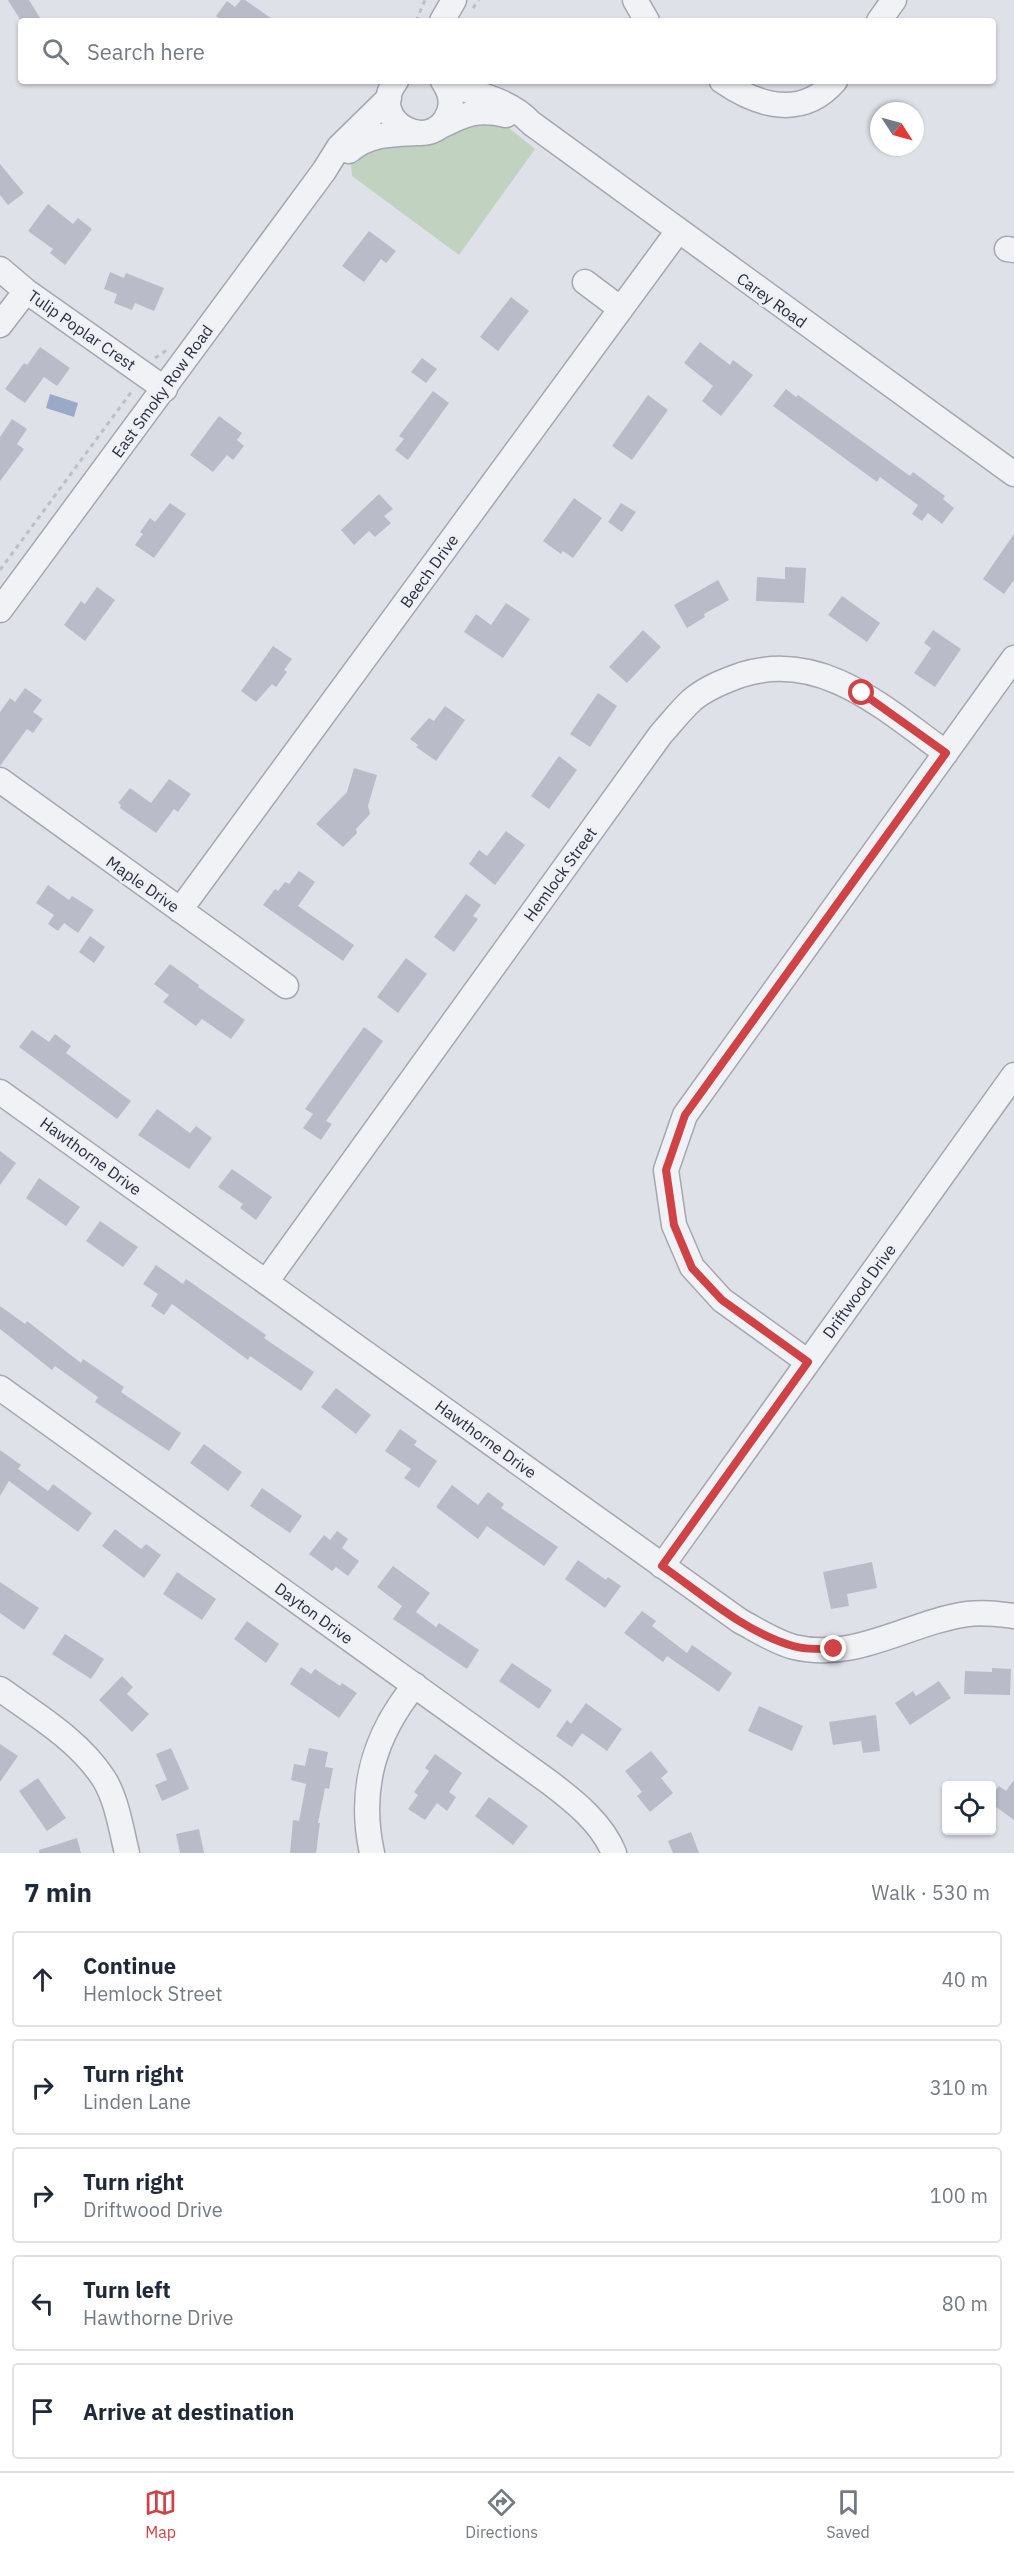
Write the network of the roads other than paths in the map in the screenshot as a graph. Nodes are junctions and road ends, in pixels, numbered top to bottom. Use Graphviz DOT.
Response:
graph roads {
  1 [pos="435,0"];
  2 [pos="454,0"];
  3 [pos="636,0"];
  4 [pos="894,0"];
  5 [pos="426,18"];
  6 [pos="444,18"];
  7 [pos="645,18"];
  8 [pos="881,18"];
  9 [pos="445,84"];
  10 [pos="450,84"];
  11 [pos="726,84"];
  12 [pos="832,84"];
  13 [pos="392,89"];
  14 [pos="531,123"];
  15 [pos="426,131"];
  16 [pos="324,171"];
  17 [pos="678,231"];
  18 [pos="0,269"];
  19 [pos="585,282"];
  20 [pos="26,291"];
  21 [pos="621,309"];
  22 [pos="0,325"];
  23 [pos="165,389"];
  24 [pos="1014,474"];
  25 [pos="0,610"];
  26 [pos="1014,658"];
  27 [pos="946,753"];
  28 [pos="0,780"];
  29 [pos="180,910"];
  30 [pos="286,986"];
  31 [pos="1014,1075"];
  32 [pos="0,1092"];
  33 [pos="266,1282"];
  34 [pos="808,1362"];
  35 [pos="0,1388"];
  36 [pos="662,1566"];
  37 [pos="1014,1616"];
  38 [pos="414,1685"];
  39 [pos="0,1689"];
  40 [pos="127,1853"];
  41 [pos="372,1853"];
  42 [pos="614,1853"];
  1 -- 5 [label="street"];
  2 -- 6 [label="street"];
  3 -- 7 [label="street"];
  4 -- 8 [label="street"];
  9 -- 15 [label="street"];
  10 -- 14 [label="street, Carey Road"];
  11 -- 12 [label="street"];
  13 -- 15 [label="street"];
  13 -- 16 [label="street, East Smoky Row Road"];
  14 -- 15 [label="street, Carey Road"];
  14 -- 17 [label="street, Carey Road"];
  15 -- 16 [label="street, East Smoky Row Road"];
  16 -- 23 [label="street, East Smoky Row Road"];
  17 -- 21 [label="street, Beech Drive"];
  17 -- 24 [label="street, Carey Road"];
  18 -- 20 [label="street, Tulip Poplar Crest"];
  19 -- 21 [label="street"];
  20 -- 22 [label="street"];
  20 -- 23 [label="street, Tulip Poplar Crest"];
  21 -- 29 [label="street, Beech Drive"];
  23 -- 25 [label="street, East Smoky Row Road"];
  26 -- 27 [label="street"];
  27 -- 33 [label="street, Hemlock Street"];
  27 -- 34 [label="street"];
  28 -- 29 [label="street, Maple Drive"];
  29 -- 30 [label="street, Maple Drive"];
  31 -- 34 [label="street, Driftwood Drive"];
  32 -- 33 [label="street, Hawthorne Drive"];
  33 -- 36 [label="street, Hawthorne Drive"];
  34 -- 36 [label="street, Driftwood Drive"];
  35 -- 38 [label="street, Dayton Drive"];
  36 -- 37 [label="street, Hawthorne Drive"];
  38 -- 41 [label="street"];
  38 -- 42 [label="street, Dayton Drive"];
  39 -- 40 [label="street"];
}
